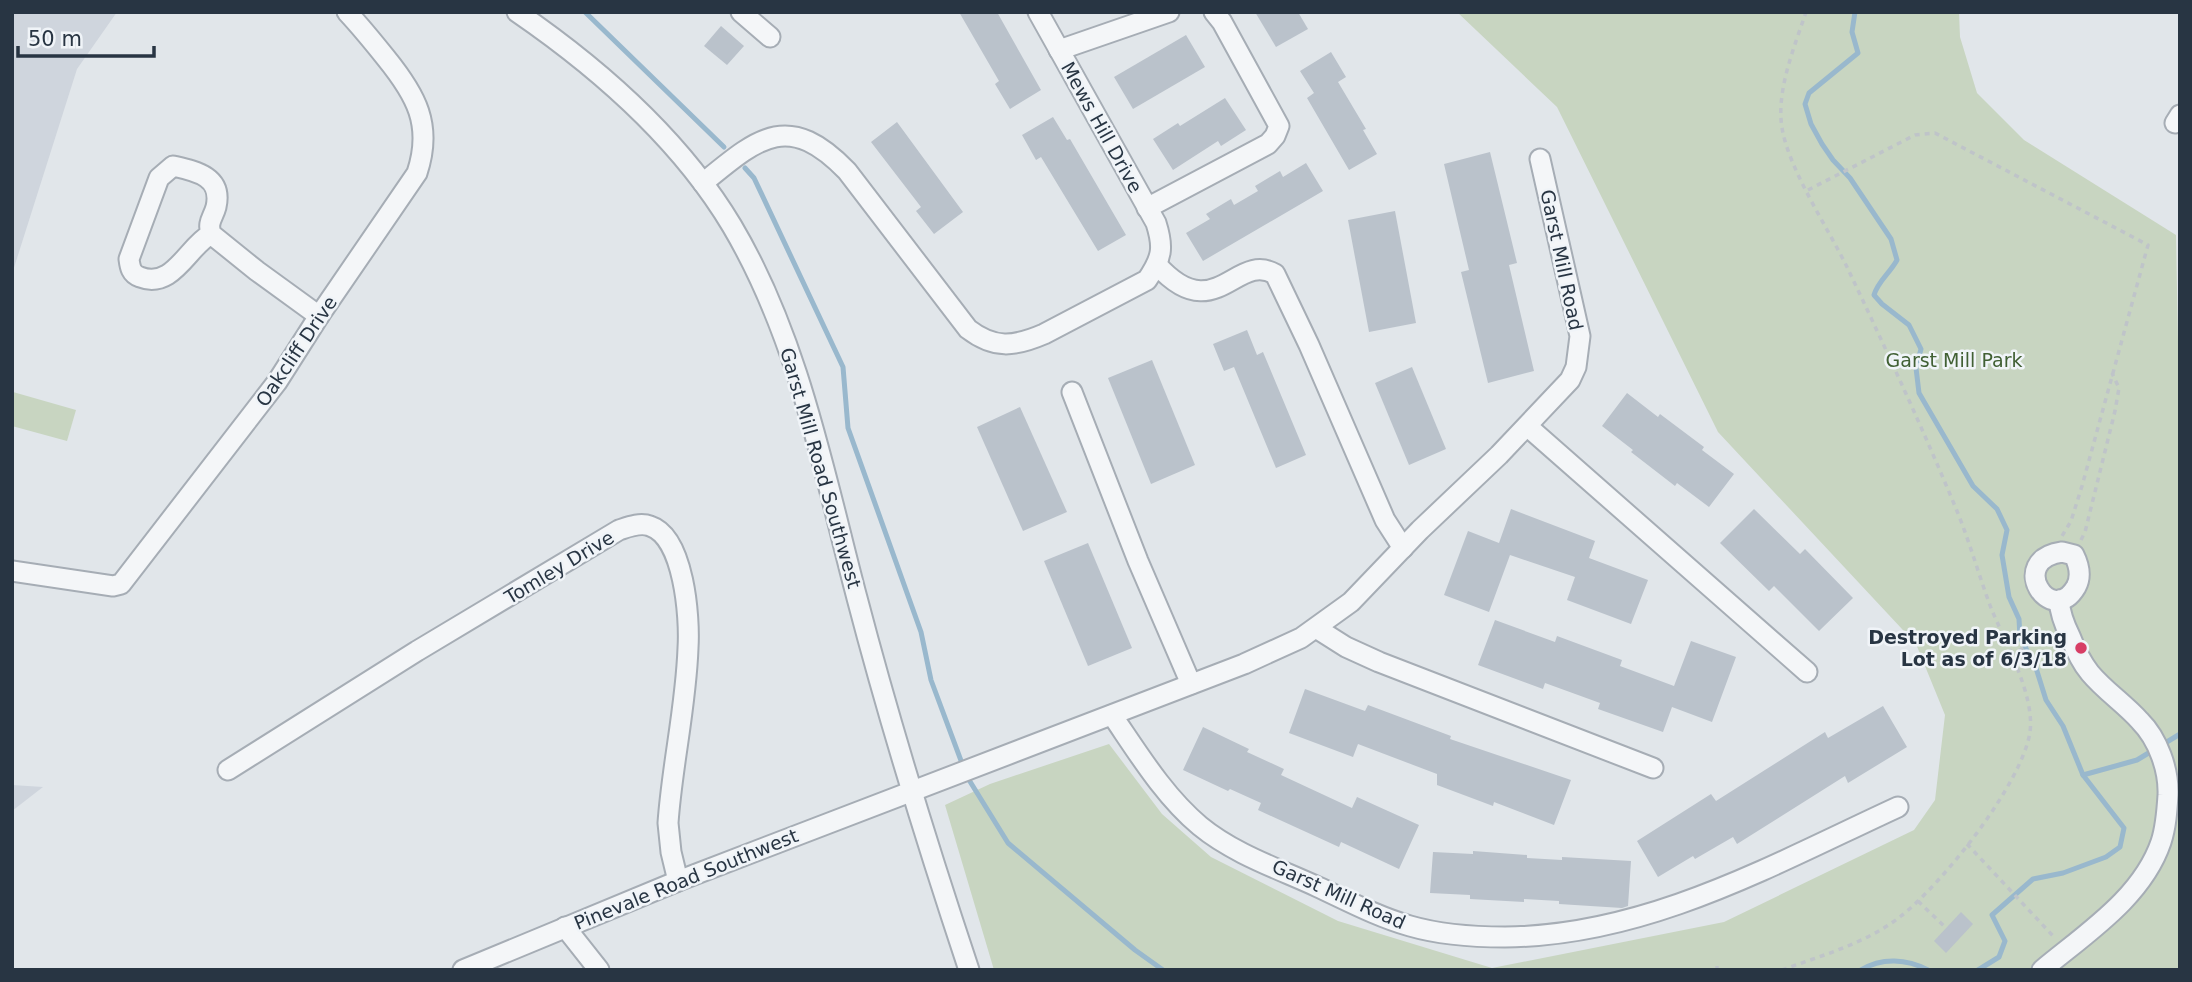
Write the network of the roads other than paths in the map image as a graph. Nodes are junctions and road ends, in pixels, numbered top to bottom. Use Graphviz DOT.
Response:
graph roads {
  1 [pos="347,12"];
  2 [pos="741,12"];
  3 [pos="1038,12"];
  4 [pos="1169,12"];
  5 [pos="1213,12"];
  6 [pos="524,14"];
  7 [pos="770,37"];
  8 [pos="1059,50"];
  9 [pos="1540,159"];
  10 [pos="703,183"];
  11 [pos="1147,208"];
  12 [pos="211,234"];
  13 [pos="1157,265"];
  14 [pos="319,316"];
  15 [pos="1072,392"];
  16 [pos="1527,426"];
  17 [pos="1403,548"];
  18 [pos="12,571"];
  19 [pos="2059,600"];
  20 [pos="1316,628"];
  21 [pos="1807,672"];
  22 [pos="1191,684"];
  23 [pos="1112,715"];
  24 [pos="1653,768"];
  25 [pos="228,770"];
  26 [pos="911,790"];
  27 [pos="1898,807"];
  28 [pos="678,881"];
  29 [pos="565,927"];
  30 [pos="463,970"];
  31 [pos="599,970"];
  32 [pos="969,970"];
  33 [pos="2042,970"];
  1 -- 14 [label="street, Oakcliff Drive"];
  2 -- 7 [label="street"];
  3 -- 8 [label="street, Mews Hill Drive"];
  4 -- 8 [label="street, Mews Hill Drive"];
  5 -- 11 [label="street, Mews Hill Drive"];
  6 -- 10 [label="street, Garst Mill Road Southwest"];
  8 -- 11 [label="street, Mews Hill Drive"];
  9 -- 16 [label="street, Garst Mill Road"];
  10 -- 13 [label="street"];
  10 -- 26 [label="street, Garst Mill Road Southwest"];
  11 -- 13 [label="street"];
  12 -- 12 [label="street"];
  12 -- 14 [label="street"];
  13 -- 17 [label="street"];
  14 -- 18 [label="street, Oakcliff Drive"];
  15 -- 22 [label="street"];
  16 -- 17 [label="street, Garst Mill Road"];
  16 -- 21 [label="street"];
  17 -- 20 [label="street, Garst Mill Road"];
  19 -- 19 [label="street"];
  19 -- 33 [label="street"];
  20 -- 22 [label="street, Garst Mill Road"];
  20 -- 24 [label="street"];
  22 -- 23 [label="street, Garst Mill Road"];
  23 -- 26 [label="street, Garst Mill Road"];
  23 -- 27 [label="street, Garst Mill Road"];
  25 -- 28 [label="street, Tomley Drive"];
  26 -- 28 [label="street, Pinevale Road Southwest"];
  26 -- 32 [label="street, Garst Mill Road Southwest"];
  28 -- 29 [label="street, Pinevale Road Southwest"];
  29 -- 30 [label="street, Pinevale Road Southwest"];
  29 -- 31 [label="street"];
}
